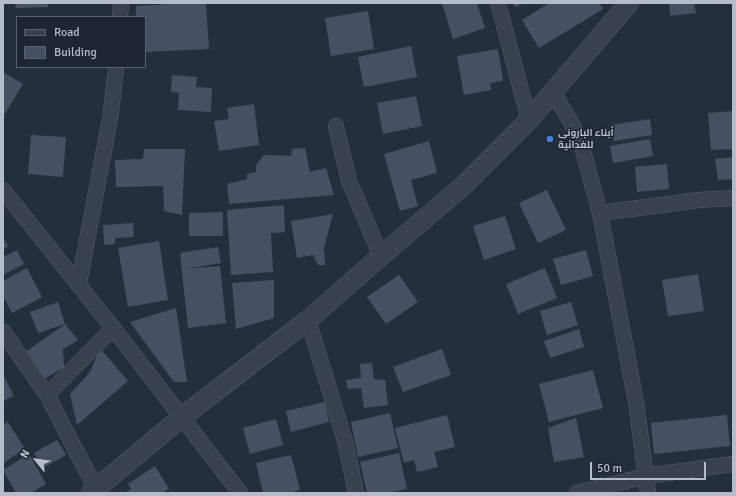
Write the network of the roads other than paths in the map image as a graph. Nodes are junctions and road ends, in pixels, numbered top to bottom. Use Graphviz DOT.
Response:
graph roads {
  1 [pos="121,3"];
  2 [pos="498,3"];
  3 [pos="629,3"];
  4 [pos="120,16"];
  5 [pos="116,68"];
  6 [pos="553,92"];
  7 [pos="528,120"];
  8 [pos="336,126"];
  9 [pos="3,190"];
  10 [pos="733,198"];
  11 [pos="600,213"];
  12 [pos="381,256"];
  13 [pos="79,283"];
  14 [pos="308,320"];
  15 [pos="114,328"];
  16 [pos="3,331"];
  17 [pos="47,395"];
  18 [pos="182,417"];
  19 [pos="733,464"];
  20 [pos="221,471"];
  21 [pos="646,476"];
  22 [pos="93,491"];
  23 [pos="224,493"];
  24 [pos="240,493"];
  25 [pos="356,493"];
  26 [pos="577,493"];
  27 [pos="648,493"];
  1 -- 4 [label="street"];
  2 -- 7 [label="street"];
  3 -- 6 [label="street"];
  5 -- 13 [label="street"];
  6 -- 7 [label="street"];
  6 -- 11 [label="street"];
  7 -- 12 [label="street"];
  8 -- 12 [label="street"];
  9 -- 13 [label="street"];
  10 -- 11 [label="street"];
  11 -- 21 [label="street"];
  12 -- 14 [label="street"];
  13 -- 15 [label="street"];
  14 -- 18 [label="street"];
  14 -- 25 [label="street"];
  15 -- 17 [label="street"];
  15 -- 18 [label="street"];
  16 -- 17 [label="street"];
  17 -- 22 [label="street"];
  18 -- 20 [label="street"];
  18 -- 22 [label="street"];
  19 -- 21 [label="street"];
  20 -- 23 [label="street"];
  20 -- 24 [label="street"];
  21 -- 26 [label="street"];
  21 -- 27 [label="street"];
}
